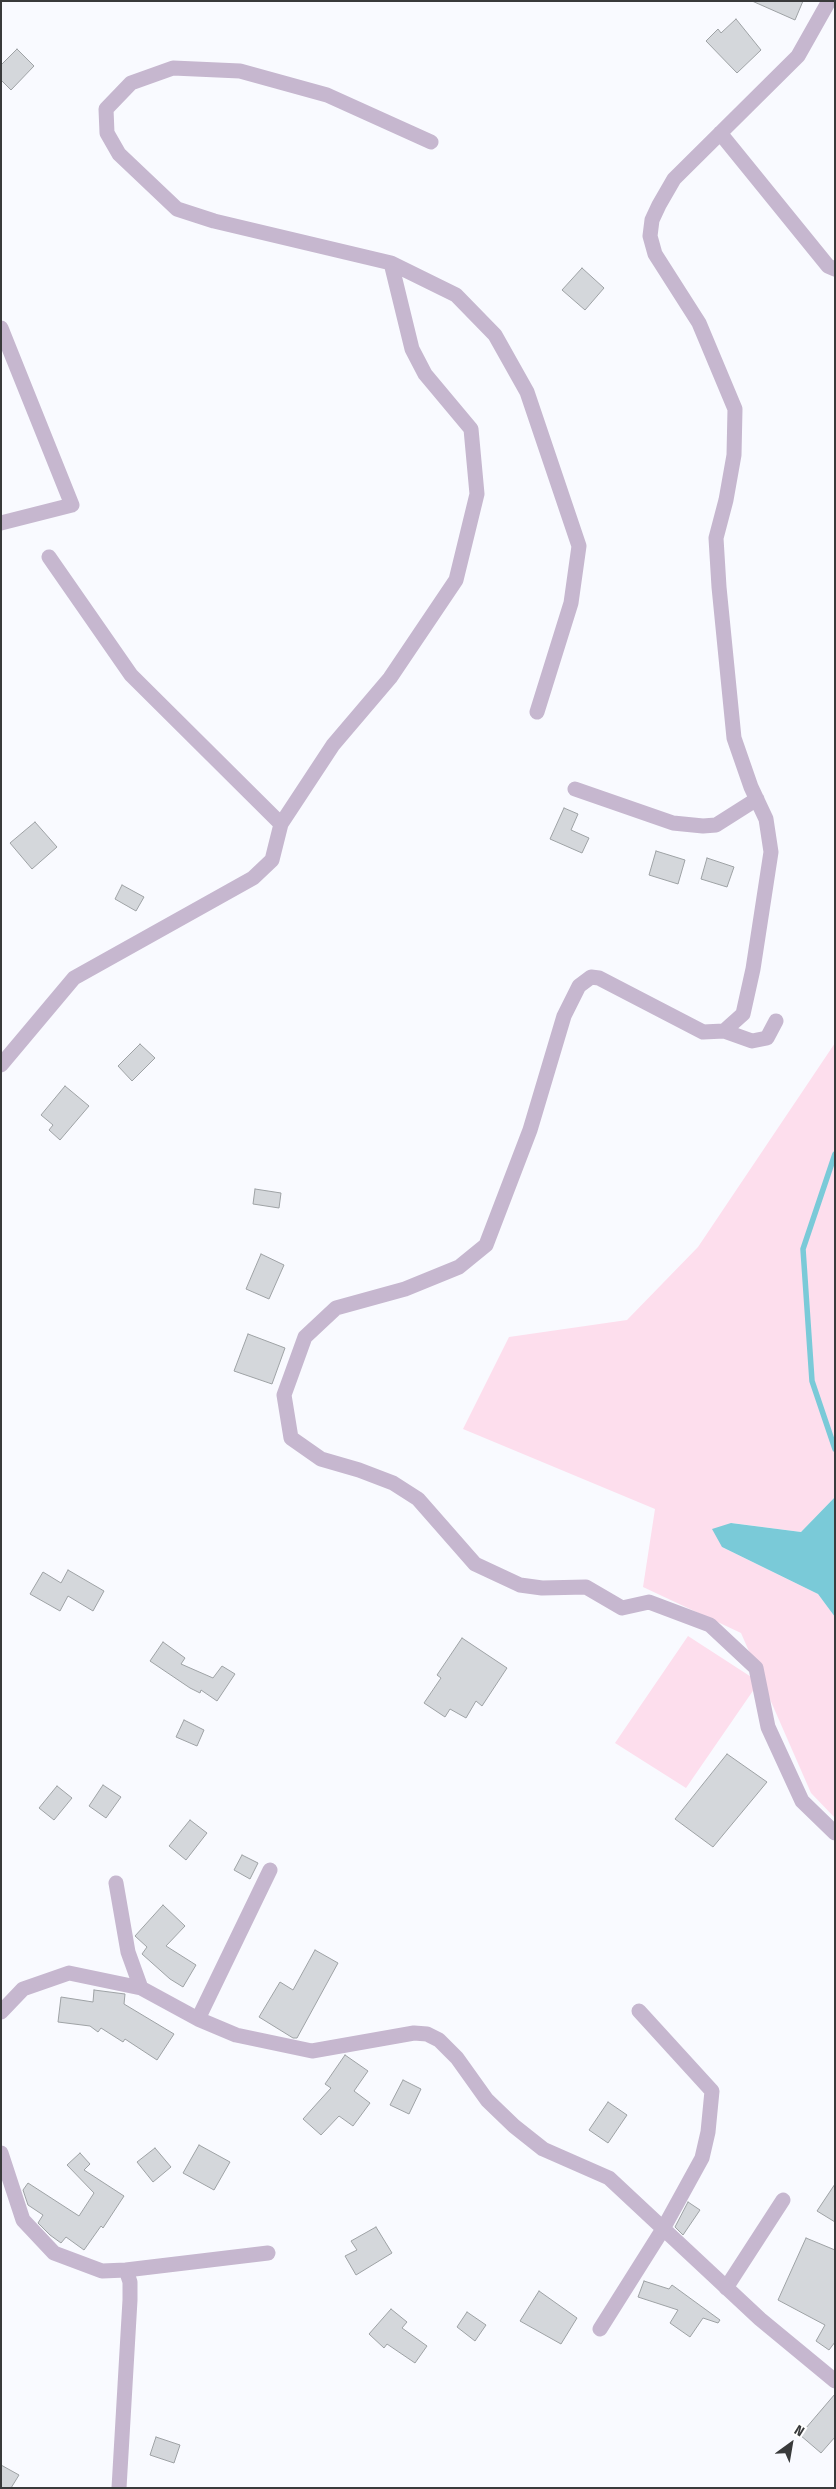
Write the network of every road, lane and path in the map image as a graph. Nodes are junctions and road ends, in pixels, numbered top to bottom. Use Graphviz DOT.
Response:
graph roads {
  1 [pos="830,1"];
  2 [pos="720,133"];
  3 [pos="431,142"];
  4 [pos="391,263"];
  5 [pos="835,269"];
  6 [pos="1,328"];
  7 [pos="1,522"];
  8 [pos="50,557"];
  9 [pos="537,712"];
  10 [pos="575,789"];
  11 [pos="757,799"];
  12 [pos="281,824"];
  13 [pos="776,1021"];
  14 [pos="724,1031"];
  15 [pos="1,1065"];
  16 [pos="835,1832"];
  17 [pos="270,1870"];
  18 [pos="116,1883"];
  19 [pos="141,1988"];
  20 [pos="639,2011"];
  21 [pos="1,2012"];
  22 [pos="198,2019"];
  23 [pos="1,2153"];
  24 [pos="783,2200"];
  25 [pos="663,2229"];
  26 [pos="268,2253"];
  27 [pos="126,2270"];
  28 [pos="726,2288"];
  29 [pos="600,2329"];
  30 [pos="835,2381"];
  31 [pos="119,2488"];
  1 -- 2 [label="street"];
  2 -- 5 [label="street"];
  2 -- 11 [label="street"];
  3 -- 4 [label="street"];
  4 -- 9 [label="street"];
  4 -- 12 [label="street"];
  6 -- 7 [label="street"];
  8 -- 12 [label="street"];
  10 -- 11 [label="street"];
  11 -- 14 [label="street"];
  12 -- 15 [label="street"];
  13 -- 14 [label="street"];
  14 -- 16 [label="street"];
  17 -- 22 [label="street"];
  18 -- 19 [label="street"];
  19 -- 21 [label="street"];
  19 -- 22 [label="street"];
  20 -- 25 [label="street"];
  22 -- 25 [label="street"];
  23 -- 27 [label="street"];
  24 -- 28 [label="street"];
  25 -- 28 [label="street"];
  25 -- 29 [label="street"];
  26 -- 27 [label="street"];
  27 -- 31 [label="street"];
  28 -- 30 [label="street"];
}
